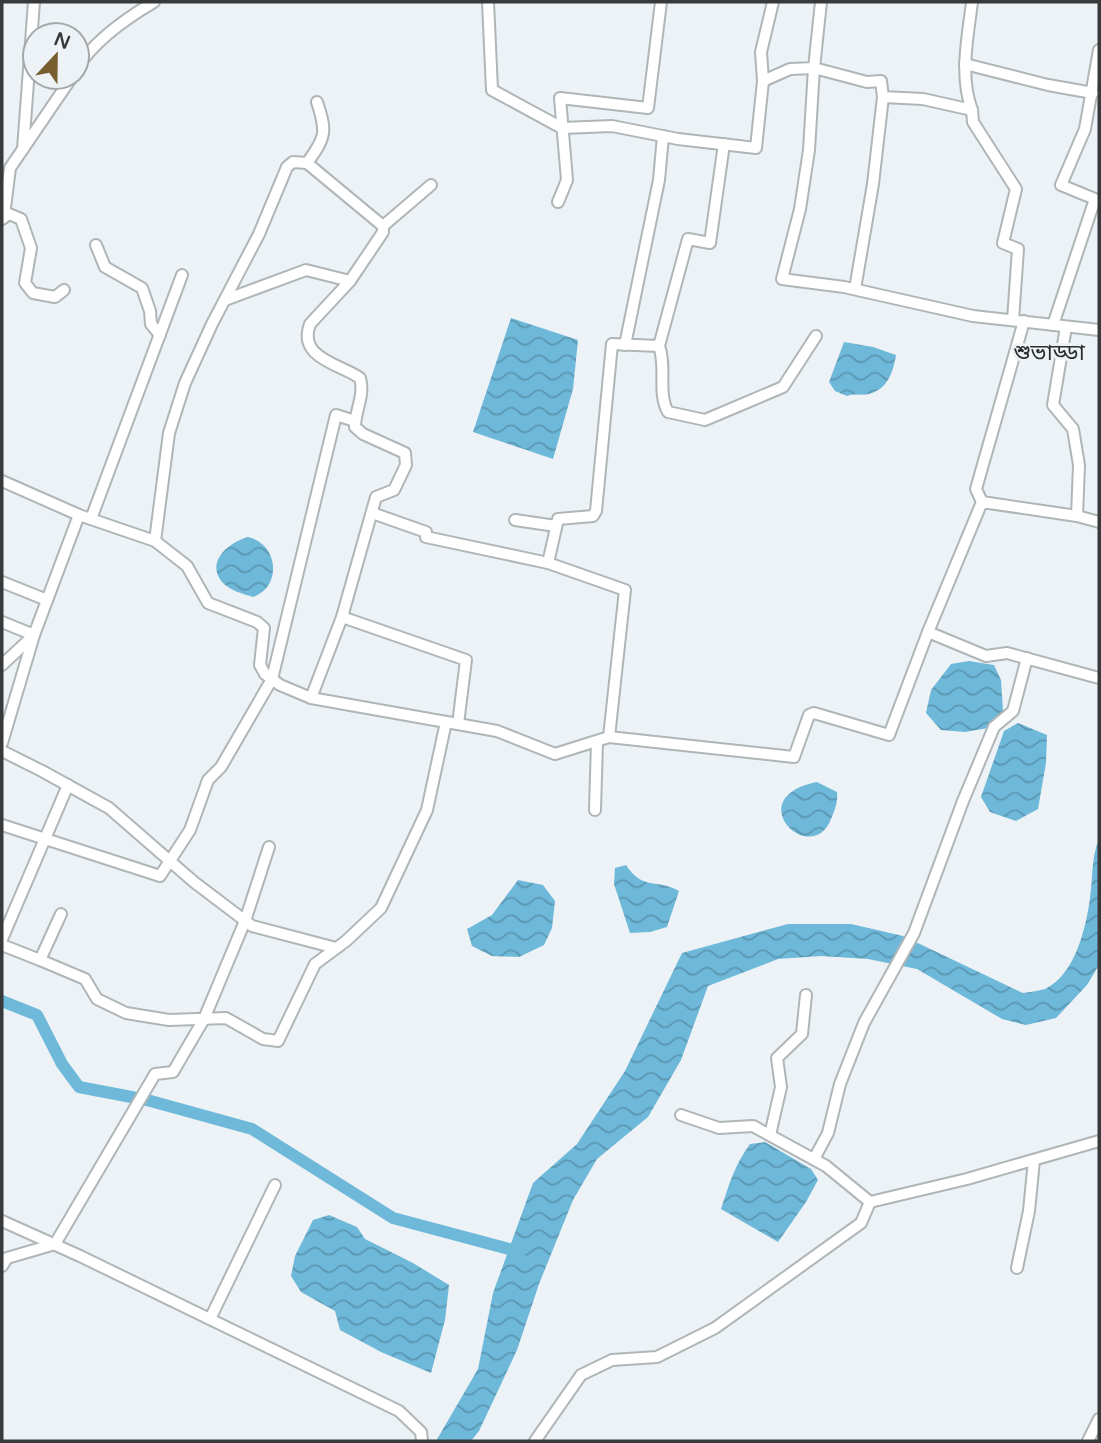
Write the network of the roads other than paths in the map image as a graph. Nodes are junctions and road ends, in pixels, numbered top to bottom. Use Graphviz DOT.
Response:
graph roads {
  1 [pos="34,2"];
  2 [pos="154,2"];
  3 [pos="488,2"];
  4 [pos="661,2"];
  5 [pos="773,2"];
  6 [pos="821,2"];
  7 [pos="972,2"];
  8 [pos="91,49"];
  9 [pos="1099,50"];
  10 [pos="965,64"];
  11 [pos="814,68"];
  12 [pos="763,81"];
  13 [pos="63,91"];
  14 [pos="1093,93"];
  15 [pos="883,97"];
  16 [pos="317,102"];
  17 [pos="972,110"];
  18 [pos="562,128"];
  19 [pos="663,136"];
  20 [pos="724,144"];
  21 [pos="23,150"];
  22 [pos="306,163"];
  23 [pos="431,185"];
  24 [pos="558,202"];
  25 [pos="3,217"];
  26 [pos="383,226"];
  27 [pos="96,245"];
  28 [pos="182,275"];
  29 [pos="350,281"];
  30 [pos="855,289"];
  31 [pos="64,290"];
  32 [pos="225,300"];
  33 [pos="1019,320"];
  34 [pos="1054,325"];
  35 [pos="1066,327"];
  36 [pos="1099,330"];
  37 [pos="160,335"];
  38 [pos="816,336"];
  39 [pos="625,345"];
  40 [pos="659,346"];
  41 [pos="355,421"];
  42 [pos="2,481"];
  43 [pos="982,502"];
  44 [pos="372,513"];
  45 [pos="79,515"];
  46 [pos="1077,516"];
  47 [pos="92,519"];
  48 [pos="515,520"];
  49 [pos="1099,522"];
  50 [pos="556,526"];
  51 [pos="155,541"];
  52 [pos="548,564"];
  53 [pos="2,582"];
  54 [pos="47,600"];
  55 [pos="342,617"];
  56 [pos="2,622"];
  57 [pos="928,632"];
  58 [pos="34,635"];
  59 [pos="1027,658"];
  60 [pos="2,665"];
  61 [pos="1099,678"];
  62 [pos="272,679"];
  63 [pos="311,698"];
  64 [pos="446,722"];
  65 [pos="458,724"];
  66 [pos="609,737"];
  67 [pos="597,742"];
  68 [pos="2,743"];
  69 [pos="2,751"];
  70 [pos="68,785"];
  71 [pos="594,810"];
  72 [pos="2,825"];
  73 [pos="44,839"];
  74 [pos="269,847"];
  75 [pos="170,862"];
  76 [pos="61,914"];
  77 [pos="245,921"];
  78 [pos="2,939"];
  79 [pos="2,945"];
  80 [pos="336,948"];
  81 [pos="40,960"];
  82 [pos="806,996"];
  83 [pos="204,1019"];
  84 [pos="681,1115"];
  85 [pos="770,1135"];
  86 [pos="1099,1141"];
  87 [pos="814,1159"];
  88 [pos="1034,1160"];
  89 [pos="275,1185"];
  90 [pos="870,1202"];
  91 [pos="2,1221"];
  92 [pos="55,1244"];
  93 [pos="2,1266"];
  94 [pos="1017,1268"];
  95 [pos="210,1319"];
  96 [pos="1099,1419"];
  97 [pos="422,1441"];
  98 [pos="535,1441"];
  99 [pos="1088,1441"];
  1 -- 21 [label="street"];
  2 -- 8 [label="street"];
  3 -- 18 [label="street"];
  4 -- 18 [label="street"];
  5 -- 12 [label="street"];
  6 -- 11 [label="street"];
  7 -- 10 [label="street"];
  9 -- 14 [label="street"];
  10 -- 14 [label="street"];
  10 -- 17 [label="street"];
  11 -- 12 [label="street"];
  11 -- 15 [label="street"];
  11 -- 30 [label="street"];
  12 -- 20 [label="street"];
  13 -- 21 [label="street"];
  14 -- 34 [label="street"];
  15 -- 17 [label="street"];
  15 -- 30 [label="street"];
  16 -- 22 [label="street"];
  17 -- 33 [label="street"];
  18 -- 19 [label="street"];
  18 -- 24 [label="street"];
  19 -- 20 [label="street"];
  19 -- 39 [label="street"];
  20 -- 40 [label="street"];
  21 -- 25 [label="street"];
  22 -- 26 [label="street"];
  22 -- 32 [label="street"];
  23 -- 26 [label="street"];
  25 -- 31 [label="street"];
  26 -- 29 [label="street"];
  27 -- 37 [label="street"];
  28 -- 37 [label="street"];
  29 -- 32 [label="street"];
  29 -- 41 [label="street"];
  30 -- 33 [label="street"];
  32 -- 51 [label="street"];
  33 -- 34 [label="street"];
  33 -- 43 [label="street"];
  34 -- 35 [label="street"];
  35 -- 36 [label="street"];
  35 -- 46 [label="street"];
  37 -- 47 [label="street"];
  38 -- 40 [label="street"];
  39 -- 40 [label="street"];
  39 -- 50 [label="street"];
  41 -- 44 [label="street"];
  41 -- 62 [label="street"];
  42 -- 45 [label="street"];
  43 -- 46 [label="street"];
  43 -- 57 [label="street"];
  44 -- 52 [label="street"];
  44 -- 55 [label="street"];
  45 -- 47 [label="street"];
  45 -- 54 [label="street"];
  46 -- 49 [label="street"];
  47 -- 51 [label="street"];
  48 -- 50 [label="street"];
  50 -- 52 [label="street"];
  51 -- 62 [label="street"];
  52 -- 66 [label="street"];
  53 -- 54 [label="street"];
  54 -- 58 [label="street"];
  55 -- 63 [label="street"];
  55 -- 65 [label="street"];
  56 -- 58 [label="street"];
  57 -- 59 [label="street"];
  57 -- 66 [label="street"];
  58 -- 60 [label="street"];
  58 -- 68 [label="street"];
  59 -- 61 [label="street"];
  59 -- 87 [label="street"];
  62 -- 63 [label="street"];
  62 -- 75 [label="street"];
  63 -- 64 [label="street"];
  64 -- 65 [label="street"];
  64 -- 80 [label="street"];
  65 -- 67 [label="street"];
  66 -- 67 [label="street"];
  67 -- 71 [label="street"];
  69 -- 70 [label="street"];
  70 -- 73 [label="street"];
  70 -- 75 [label="street"];
  72 -- 73 [label="street"];
  73 -- 75 [label="street"];
  73 -- 78 [label="street"];
  74 -- 77 [label="street"];
  75 -- 77 [label="street"];
  76 -- 81 [label="street"];
  77 -- 80 [label="street"];
  77 -- 83 [label="street"];
  79 -- 81 [label="street"];
  80 -- 83 [label="street"];
  81 -- 83 [label="street"];
  82 -- 85 [label="street"];
  83 -- 92 [label="street"];
  84 -- 85 [label="street"];
  85 -- 87 [label="street"];
  86 -- 88 [label="street"];
  87 -- 90 [label="street"];
  88 -- 90 [label="street"];
  88 -- 94 [label="street"];
  89 -- 95 [label="street"];
  90 -- 98 [label="street"];
  91 -- 92 [label="street"];
  92 -- 93 [label="street"];
  92 -- 95 [label="street"];
  95 -- 97 [label="street"];
  96 -- 99 [label="street"];
}
